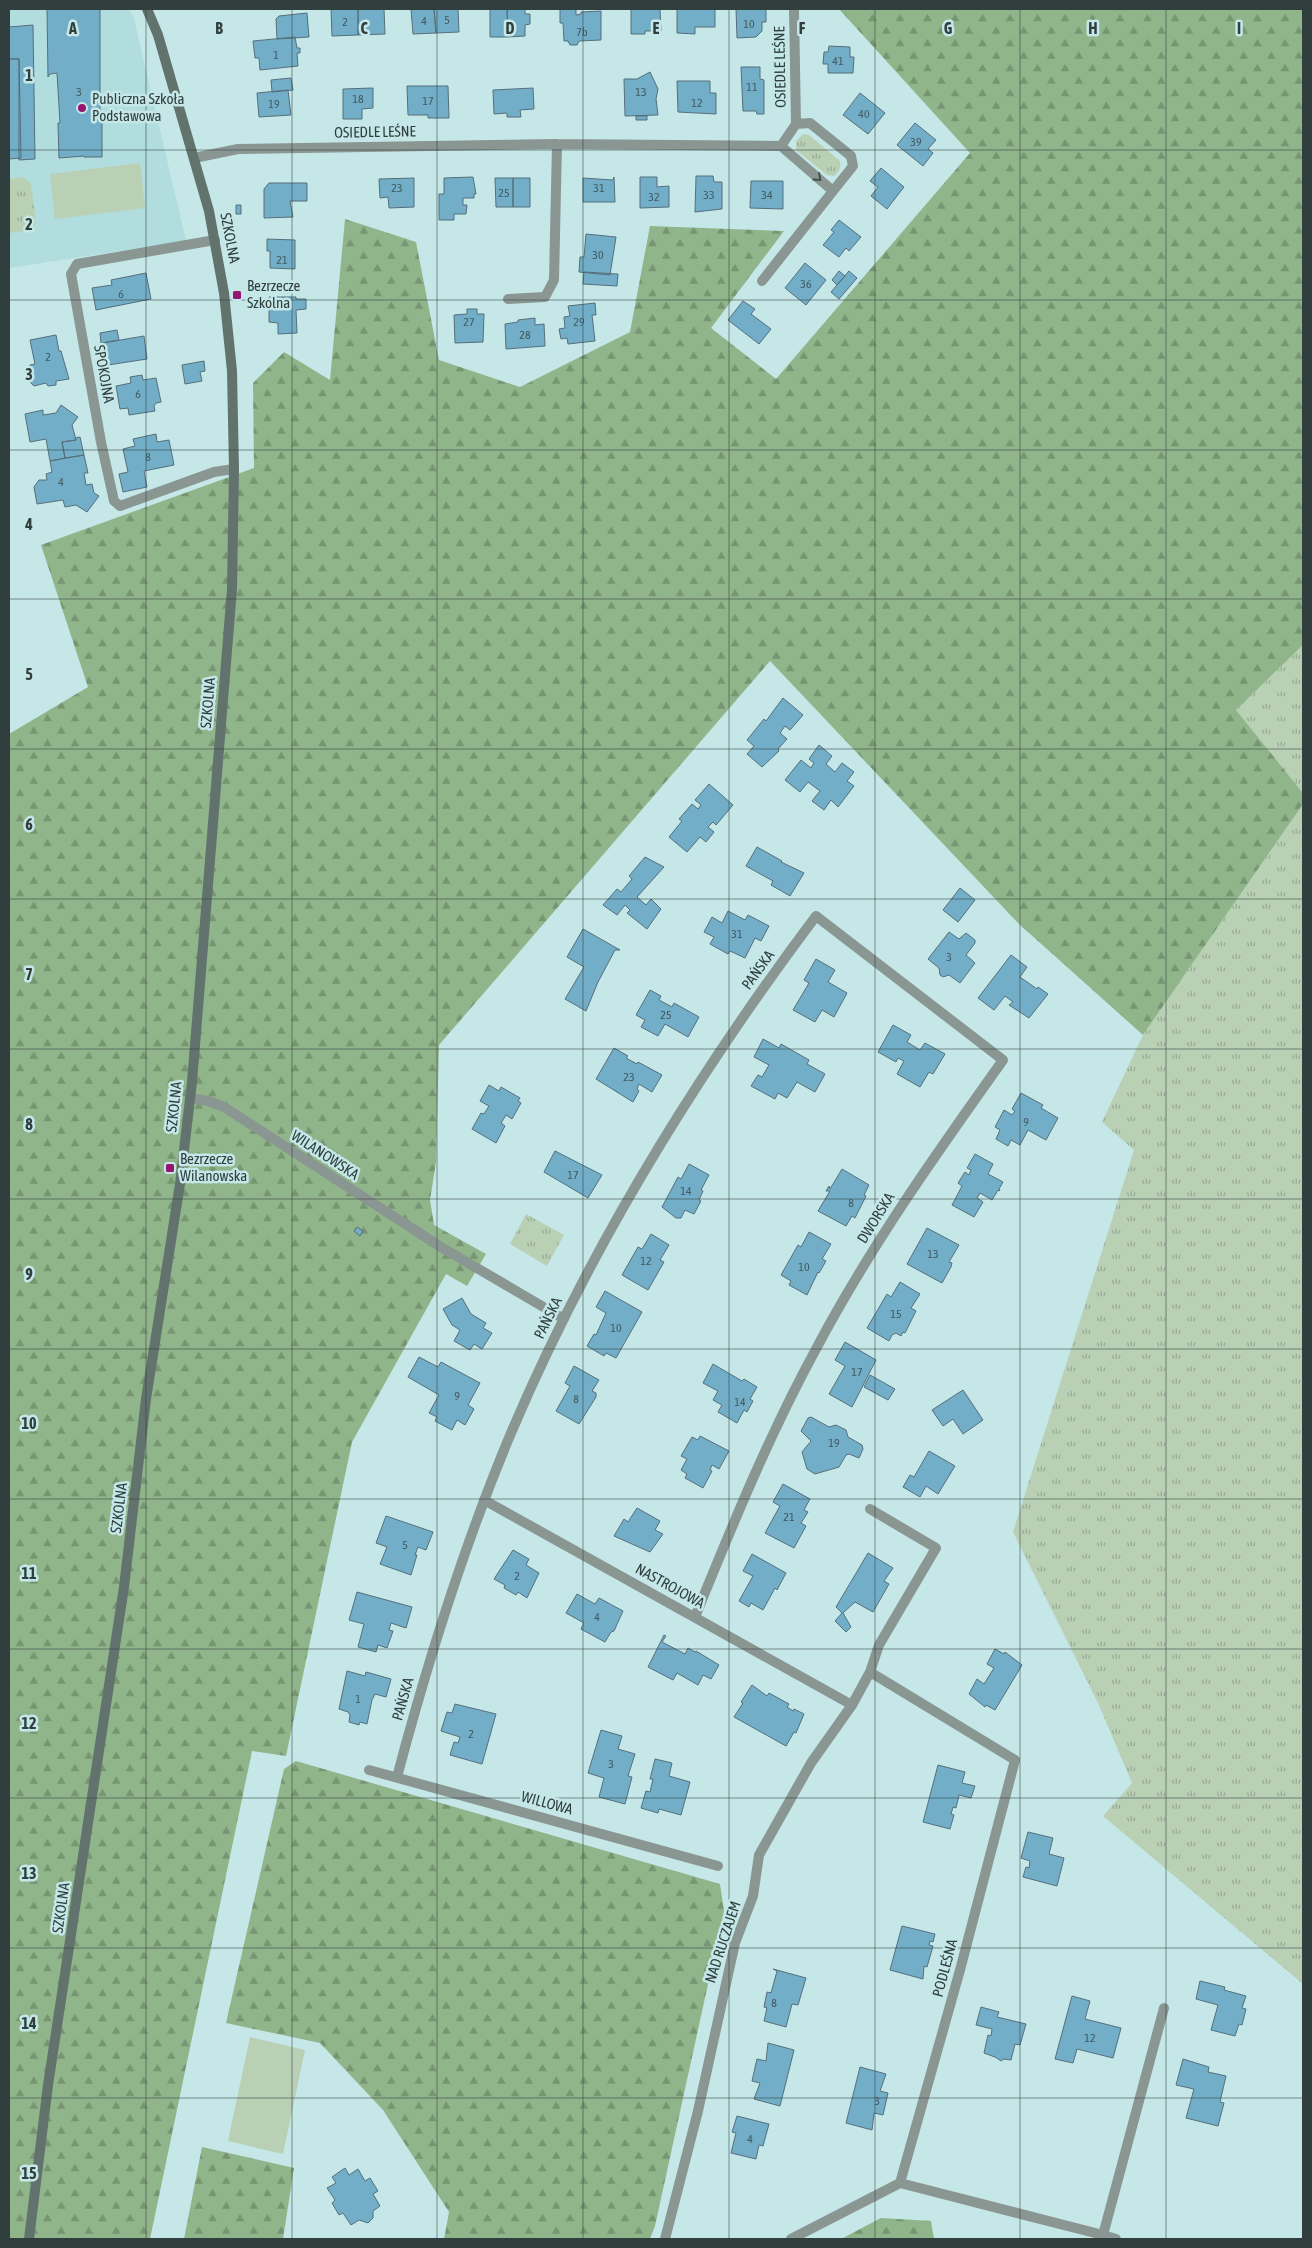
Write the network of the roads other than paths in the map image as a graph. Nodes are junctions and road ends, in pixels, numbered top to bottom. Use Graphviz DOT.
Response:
graph roads {
  1 [pos="147,9"];
  2 [pos="794,9"];
  3 [pos="796,124"];
  4 [pos="557,144"];
  5 [pos="781,146"];
  6 [pos="194,158"];
  7 [pos="833,192"];
  8 [pos="215,240"];
  9 [pos="762,281"];
  10 [pos="508,299"];
  11 [pos="234,469"];
  12 [pos="816,916"];
  13 [pos="190,1098"];
  14 [pos="564,1319"];
  15 [pos="484,1500"];
  16 [pos="870,1510"];
  17 [pos="695,1617"];
  18 [pos="870,1672"];
  19 [pos="852,1705"];
  20 [pos="369,1770"];
  21 [pos="397,1777"];
  22 [pos="718,1866"];
  23 [pos="1164,2008"];
  24 [pos="900,2183"];
  25 [pos="1103,2235"];
  26 [pos="29,2239"];
  27 [pos="665,2239"];
  28 [pos="791,2239"];
  29 [pos="1116,2239"];
  1 -- 6 [label="street, SZKOLNA"];
  2 -- 3 [label="street, OSIEDLE LEŚNE"];
  3 -- 5 [label="street, OSIEDLE LEŚNE"];
  3 -- 7 [label="street, OSIEDLE LEŚNE"];
  4 -- 5 [label="street, OSIEDLE LEŚNE"];
  4 -- 6 [label="street, OSIEDLE LEŚNE"];
  4 -- 10 [label="street"];
  5 -- 7 [label="street, one-way"];
  6 -- 8 [label="street, SZKOLNA"];
  7 -- 9 [label="street, OSIEDLE LEŚNE"];
  8 -- 11 [label="street, SZKOLNA"];
  8 -- 11 [label="street, SPOKOJNA"];
  11 -- 13 [label="street, SZKOLNA"];
  12 -- 14 [label="street, PAŃSKA"];
  12 -- 17 [label="street, DWORSKA"];
  13 -- 14 [label="street, WILANOWSKA"];
  13 -- 26 [label="street, SZKOLNA"];
  14 -- 15 [label="street, PAŃSKA"];
  15 -- 17 [label="street, NASTROJOWA"];
  15 -- 21 [label="street, PAŃSKA"];
  16 -- 18 [label="street, NAD RUCZAJEM"];
  17 -- 19 [label="street, NASTROJOWA"];
  18 -- 19 [label="street, NAD RUCZAJEM"];
  18 -- 24 [label="street, PODLEŚNA"];
  19 -- 27 [label="street, NAD RUCZAJEM"];
  20 -- 21 [label="street, WILLOWA"];
  21 -- 22 [label="street, WILLOWA"];
  23 -- 25 [label="street"];
  24 -- 25 [label="street"];
  24 -- 28 [label="street"];
  25 -- 29 [label="street"];
}
